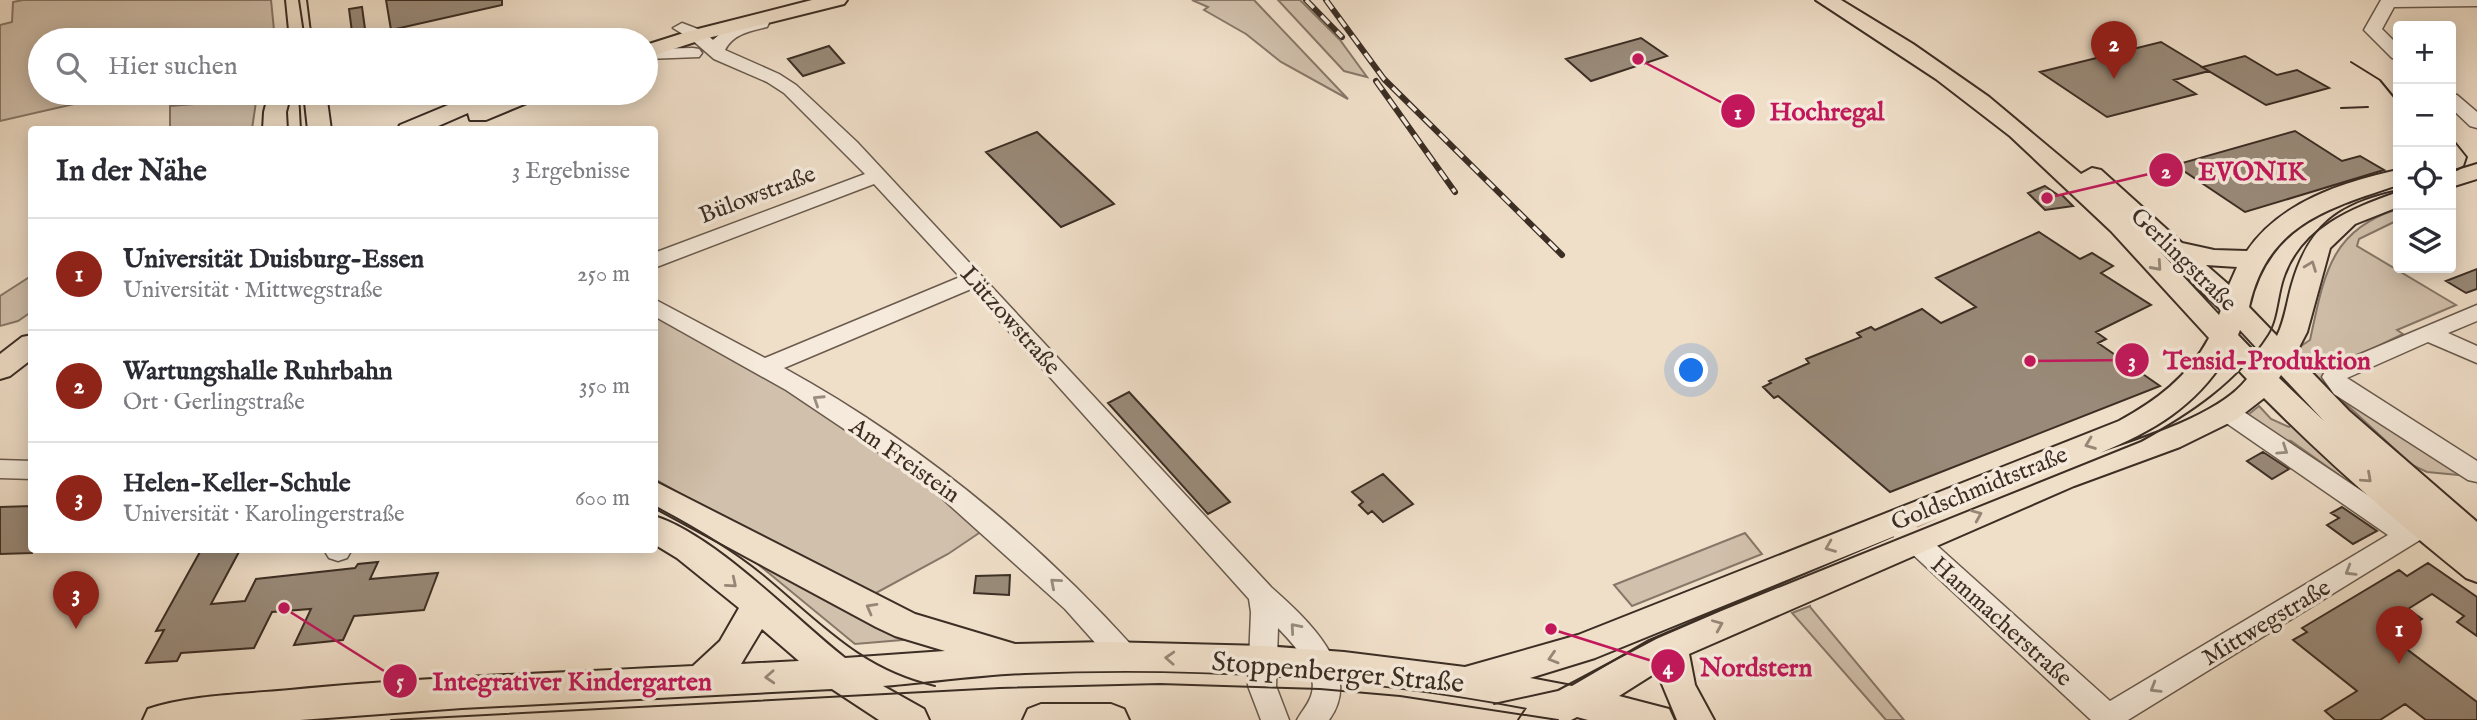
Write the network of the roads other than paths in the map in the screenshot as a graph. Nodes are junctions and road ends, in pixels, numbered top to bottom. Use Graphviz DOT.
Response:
graph roads {
  1 [pos="296,0"];
  2 [pos="837,0"];
  3 [pos="1826,0"];
  4 [pos="1844,0"];
  5 [pos="2477,1"];
  6 [pos="794,5"];
  7 [pos="300,28"];
  8 [pos="689,39"];
  9 [pos="658,40"];
  10 [pos="658,49"];
  11 [pos="2393,49"];
  12 [pos="716,51"];
  13 [pos="743,66"];
  14 [pos="2456,103"];
  15 [pos="277,105"];
  16 [pos="316,105"];
  17 [pos="467,105"];
  18 [pos="502,105"];
  19 [pos="2477,122"];
  20 [pos="275,126"];
  21 [pos="319,126"];
  22 [pos="418,126"];
  23 [pos="453,126"];
  24 [pos="2477,151"];
  25 [pos="2456,158"];
  26 [pos="2477,171"];
  27 [pos="879,175"];
  28 [pos="2456,178"];
  29 [pos="2393,179"];
  30 [pos="2393,200"];
  31 [pos="2176,250"];
  32 [pos="658,259"];
  33 [pos="2256,260"];
  34 [pos="974,279"];
  35 [pos="658,308"];
  36 [pos="2235,309"];
  37 [pos="2477,312"];
  38 [pos="28,325"];
  39 [pos="2427,333"];
  40 [pos="2223,338"];
  41 [pos="0,346"];
  42 [pos="28,347"];
  43 [pos="2477,355"];
  44 [pos="0,369"];
  45 [pos="764,369"];
  46 [pos="2272,369"];
  47 [pos="2227,412"];
  48 [pos="0,469"];
  49 [pos="28,470"];
  50 [pos="2477,473"];
  51 [pos="658,494"];
  52 [pos="658,531"];
  53 [pos="2416,531"];
  54 [pos="1904,532"];
  55 [pos="2469,534"];
  56 [pos="2477,569"];
  57 [pos="1262,595"];
  58 [pos="758,605"];
  59 [pos="1672,646"];
  60 [pos="1124,656"];
  61 [pos="1016,658"];
  62 [pos="1263,662"];
  63 [pos="1322,666"];
  64 [pos="838,674"];
  65 [pos="701,681"];
  66 [pos="1465,681"];
  67 [pos="1574,702"];
  68 [pos="2109,718"];
  69 [pos="161,720"];
  70 [pos="911,720"];
  71 [pos="1041,720"];
  72 [pos="1111,720"];
  73 [pos="1275,720"];
  74 [pos="1311,720"];
  75 [pos="1537,720"];
  76 [pos="1656,720"];
  77 [pos="1696,720"];
  1 -- 7 [label="main road"];
  2 -- 6 [label="main road"];
  3 -- 40 [label="main road, Gerlingstraße, one-way"];
  4 -- 31 [label="main road, Gerlingstraße"];
  5 -- 11 [label="street"];
  6 -- 8 [label="main road"];
  6 -- 12 [label="street"];
  8 -- 9 [label="main road"];
  8 -- 10 [label="main road"];
  8 -- 12 [label="street, Lützowstraße"];
  8 -- 13 [label="street, Lützowstraße"];
  12 -- 13 [label="street, Lützowstraße"];
  13 -- 27 [label="street, Lützowstraße"];
  14 -- 19 [label="street"];
  15 -- 20 [label="main road"];
  16 -- 21 [label="main road"];
  17 -- 22 [label="main road"];
  18 -- 23 [label="main road"];
  24 -- 25 [label="main road"];
  26 -- 28 [label="main road"];
  27 -- 32 [label="street, Bülowstraße"];
  27 -- 34 [label="street, Lützowstraße"];
  29 -- 33 [label="main road, Goldschmidtstraße"];
  46 -- 30 [label="main road, Goldschmidtstraße, one-way"];
  31 -- 33 [label="main road"];
  31 -- 36 [label="main road, Gerlingstraße"];
  33 -- 36 [label="main road, Goldschmidtstraße"];
  34 -- 45 [label="street"];
  34 -- 57 [label="street, Lützowstraße"];
  35 -- 45 [label="street, Am Freistein"];
  36 -- 40 [label="main road, Goldschmidtstraße"];
  36 -- 46 [label="main road, Gerlingstraße"];
  37 -- 39 [label="street"];
  38 -- 41 [label="main road"];
  39 -- 43 [label="street"];
  39 -- 50 [label="street"];
  40 -- 46 [label="main road, Gerlingstraße"];
  40 -- 54 [label="main road, Goldschmidtstraße, one-way"];
  42 -- 44 [label="main road"];
  60 -- 45 [label="street, Am Freistein, one-way"];
  46 -- 47 [label="main road, Goldschmidtstraße"];
  46 -- 53 [label="main road, Gerlingstraße, one-way"];
  46 -- 55 [label="main road, Gerlingstraße"];
  47 -- 53 [label="street, Gerlingstraße, one-way"];
  54 -- 47 [label="main road, Goldschmidtstraße, one-way"];
  48 -- 49 [label="street"];
  61 -- 51 [label="main road, Stoppenberger Straße, one-way"];
  52 -- 58 [label="main road, one-way"];
  53 -- 55 [label="street, Gerlingstraße"];
  53 -- 56 [label="main road, Gerlingstraße"];
  53 -- 68 [label="street, Mittwegstraße, one-way"];
  59 -- 54 [label="main road, Goldschmidtstraße, one-way"];
  54 -- 66 [label="main road, Goldschmidtstraße, one-way"];
  54 -- 68 [label="street, Hammacherstraße"];
  57 -- 62 [label="street"];
  63 -- 57 [label="street, Lützowstraße, one-way"];
  58 -- 64 [label="main road"];
  58 -- 65 [label="main road"];
  59 -- 67 [label="main road, Goldschmidtstraße"];
  59 -- 77 [label="main road"];
  60 -- 61 [label="main road, Stoppenberger Straße"];
  62 -- 60 [label="main road, Stoppenberger Straße, one-way"];
  61 -- 64 [label="main road, Stoppenberger Straße"];
  62 -- 63 [label="main road, Stoppenberger Straße"];
  62 -- 73 [label="street"];
  63 -- 66 [label="main road, Stoppenberger Straße"];
  63 -- 74 [label="street"];
  64 -- 65 [label="main road, Stoppenberger Straße, one-way"];
  64 -- 70 [label="main road"];
  65 -- 69 [label="main road, Stoppenberger Straße"];
  66 -- 67 [label="main road, Stoppenberger Straße"];
  67 -- 75 [label="main road, Goldschmidtstraße"];
  67 -- 76 [label="main road, Stoppenberger Straße"];
  71 -- 72 [label="main road"];
}
